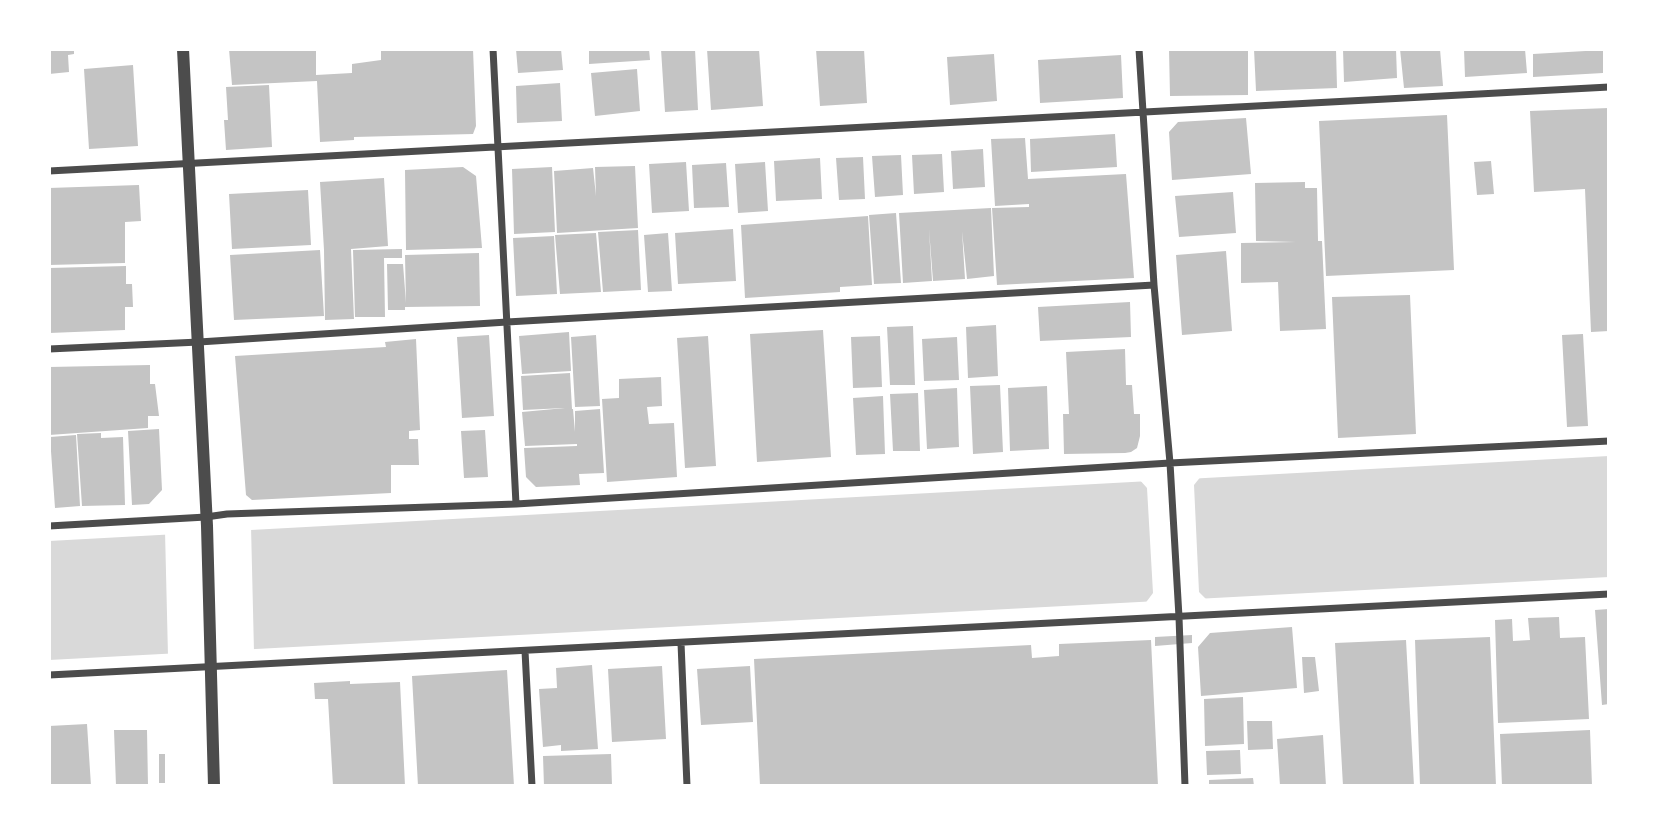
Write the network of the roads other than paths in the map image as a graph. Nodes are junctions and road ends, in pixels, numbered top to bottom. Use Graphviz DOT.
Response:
graph roads {
  1 [pos="183,49"];
  2 [pos="493,49"];
  3 [pos="1139,49"];
  4 [pos="1609,87"];
  5 [pos="1142,112"];
  6 [pos="498,146"];
  7 [pos="190,163"];
  8 [pos="49,171"];
  9 [pos="1154,285"];
  10 [pos="507,322"];
  11 [pos="198,342"];
  12 [pos="49,349"];
  13 [pos="1609,441"];
  14 [pos="1170,463"];
  15 [pos="516,504"];
  16 [pos="206,521"];
  17 [pos="49,526"];
  18 [pos="1609,594"];
  19 [pos="1179,617"];
  20 [pos="681,643"];
  21 [pos="524,651"];
  22 [pos="211,660"];
  23 [pos="49,675"];
  24 [pos="214,786"];
  25 [pos="531,786"];
  26 [pos="687,786"];
  27 [pos="1185,786"];
  1 -- 7 [label="street"];
  2 -- 6 [label="street"];
  3 -- 5 [label="street"];
  4 -- 5 [label="street"];
  5 -- 6 [label="street"];
  5 -- 9 [label="street"];
  6 -- 7 [label="street"];
  6 -- 10 [label="street"];
  7 -- 8 [label="street"];
  7 -- 11 [label="street"];
  9 -- 10 [label="street"];
  9 -- 14 [label="street"];
  10 -- 11 [label="street"];
  10 -- 15 [label="street"];
  11 -- 12 [label="street"];
  11 -- 16 [label="street"];
  13 -- 14 [label="street"];
  14 -- 15 [label="street"];
  14 -- 19 [label="street"];
  15 -- 16 [label="street"];
  16 -- 17 [label="street"];
  16 -- 22 [label="street"];
  18 -- 19 [label="street"];
  19 -- 20 [label="street"];
  19 -- 27 [label="street"];
  20 -- 21 [label="street"];
  20 -- 26 [label="street"];
  21 -- 22 [label="street"];
  21 -- 25 [label="street"];
  22 -- 23 [label="street"];
  22 -- 24 [label="street"];
}
